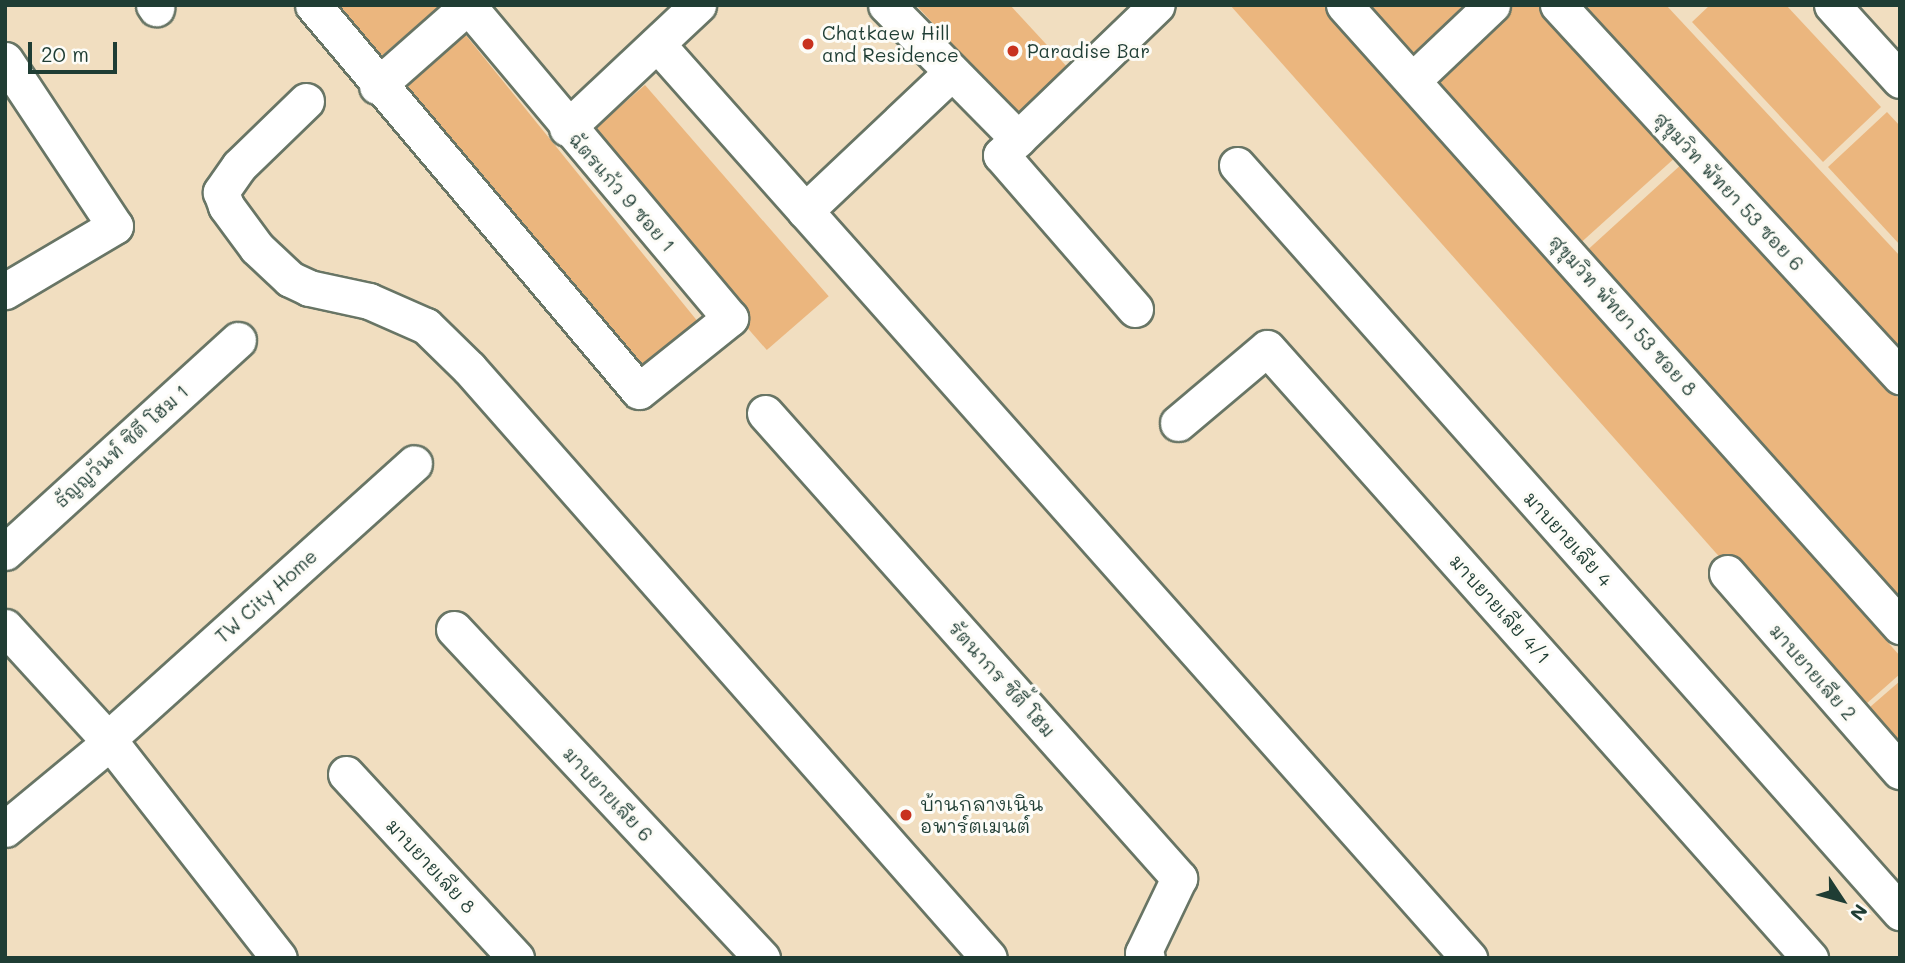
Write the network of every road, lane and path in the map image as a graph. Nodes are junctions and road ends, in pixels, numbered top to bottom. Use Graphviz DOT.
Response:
graph roads {
  1 [pos="313,5"];
  2 [pos="698,5"];
  3 [pos="886,5"];
  4 [pos="1344,5"];
  5 [pos="1492,5"];
  6 [pos="1558,5"];
  7 [pos="469,6"];
  8 [pos="1837,7"];
  9 [pos="1138,12"];
  10 [pos="657,44"];
  11 [pos="952,72"];
  12 [pos="9,74"];
  13 [pos="1413,80"];
  14 [pos="1900,80"];
  15 [pos="377,86"];
  16 [pos="306,101"];
  17 [pos="567,128"];
  18 [pos="1010,147"];
  19 [pos="1237,165"];
  20 [pos="805,211"];
  21 [pos="5,291"];
  22 [pos="1135,309"];
  23 [pos="237,340"];
  24 [pos="1900,376"];
  25 [pos="765,413"];
  26 [pos="1178,424"];
  27 [pos="414,463"];
  28 [pos="5,552"];
  29 [pos="1727,573"];
  30 [pos="1900,626"];
  31 [pos="5,628"];
  32 [pos="454,629"];
  33 [pos="109,741"];
  34 [pos="1900,771"];
  35 [pos="346,774"];
  36 [pos="5,829"];
  37 [pos="1900,912"];
  38 [pos="279,958"];
  39 [pos="516,958"];
  40 [pos="762,958"];
  41 [pos="989,958"];
  42 [pos="1147,958"];
  43 [pos="1469,958"];
  44 [pos="1810,958"];
  1 -- 15 [label="street"];
  2 -- 10 [label="street, ฉัตรแก้ว 9 ซอย 1"];
  3 -- 11 [label="street"];
  4 -- 13 [label="street, สุขุมวิท พัทยา 53 ซอย 8"];
  5 -- 13 [label="street"];
  6 -- 24 [label="street, สุขุมวิท พัทยา 53 ซอย 6"];
  7 -- 15 [label="street"];
  7 -- 17 [label="street"];
  8 -- 14 [label="street"];
  9 -- 18 [label="street"];
  10 -- 17 [label="street, ฉัตรแก้ว 9 ซอย 1"];
  10 -- 20 [label="street"];
  11 -- 18 [label="street"];
  11 -- 20 [label="street"];
  12 -- 21 [label="street"];
  13 -- 30 [label="street, สุขุมวิท พัทยา 53 ซอย 8"];
  15 -- 17 [label="street, ฉัตรแก้ว 9 ซอย 1"];
  16 -- 41 [label="street"];
  18 -- 22 [label="street"];
  19 -- 37 [label="street, มาบยายเลีย 4"];
  20 -- 43 [label="street"];
  23 -- 28 [label="street, ธัญญวันท์ ซิตี โฮม 1"];
  25 -- 42 [label="street, รัตนากร ซิตี้ โฮม"];
  26 -- 44 [label="street, มาบยายเลีย 4/1"];
  27 -- 33 [label="street, TW City Home"];
  29 -- 34 [label="street, มาบยายเลีย 2"];
  31 -- 33 [label="street"];
  32 -- 40 [label="street, มาบยายเลีย 6"];
  33 -- 36 [label="street, TW City Home"];
  33 -- 38 [label="street"];
  35 -- 39 [label="street, มาบยายเลีย 8"];
}
